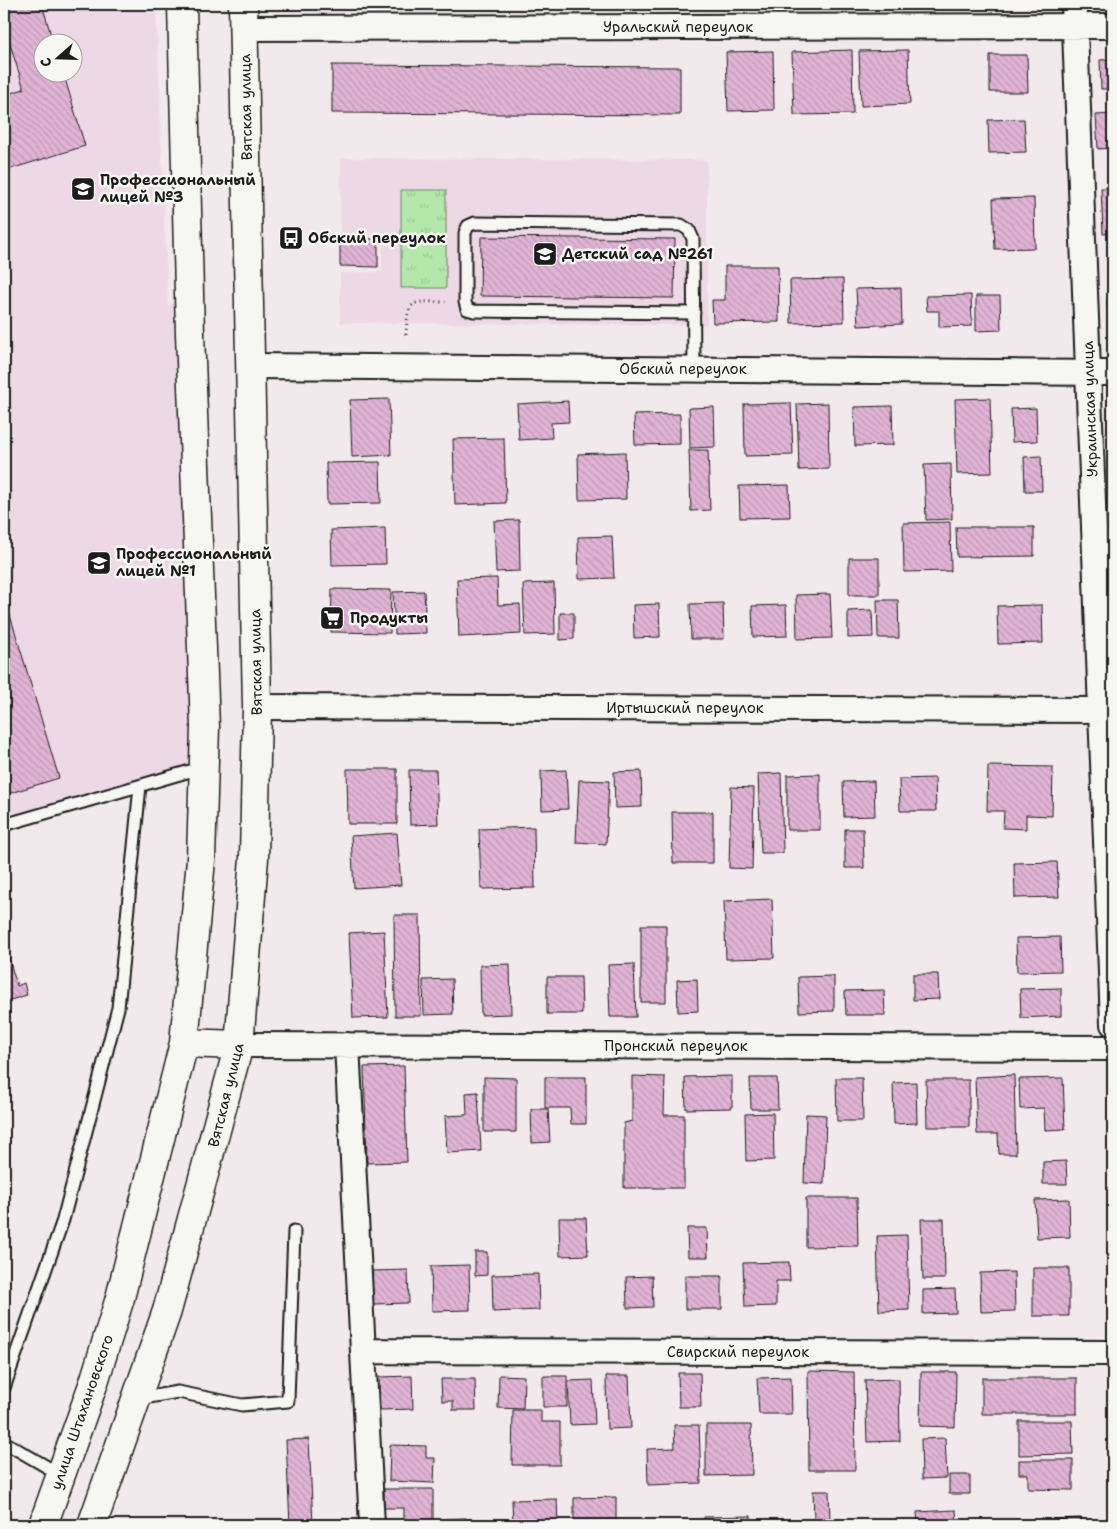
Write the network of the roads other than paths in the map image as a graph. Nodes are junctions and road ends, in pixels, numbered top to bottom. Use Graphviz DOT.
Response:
graph roads {
  1 [pos="182,4"];
  2 [pos="1075,15"];
  3 [pos="243,16"];
  4 [pos="1113,26"];
  5 [pos="694,314"];
  6 [pos="252,366"];
  7 [pos="694,369"];
  8 [pos="1089,372"];
  9 [pos="1113,373"];
  10 [pos="257,706"];
  11 [pos="1108,710"];
  12 [pos="206,766"];
  13 [pos="140,786"];
  14 [pos="4,825"];
  15 [pos="1113,1024"];
  16 [pos="184,1043"];
  17 [pos="239,1045"];
  18 [pos="347,1045"];
  19 [pos="1113,1048"];
  20 [pos="294,1231"];
  21 [pos="364,1351"];
  22 [pos="1113,1353"];
  23 [pos="4,1388"];
  24 [pos="137,1399"];
  25 [pos="4,1442"];
  26 [pos="62,1475"];
  27 [pos="43,1525"];
  28 [pos="92,1525"];
  29 [pos="372,1525"];
  1 -- 12 [label="main road"];
  2 -- 3 [label="street, Уральский переулок"];
  2 -- 4 [label="street, Уральский переулок"];
  2 -- 8 [label="street, Украинская улица"];
  3 -- 6 [label="main road, Вятская улица"];
  5 -- 5 [label="lane"];
  5 -- 7 [label="lane"];
  6 -- 7 [label="street, Обский переулок"];
  6 -- 10 [label="main road, Вятская улица"];
  7 -- 8 [label="street, Обский переулок"];
  8 -- 9 [label="street, Обский переулок"];
  8 -- 11 [label="street, Украинская улица"];
  10 -- 11 [label="street, Иртышский переулок"];
  10 -- 17 [label="main road, Вятская улица"];
  11 -- 15 [label="street, Украинская улица"];
  12 -- 13 [label="lane"];
  12 -- 16 [label="main road"];
  13 -- 14 [label="lane"];
  13 -- 23 [label="lane"];
  16 -- 17 [label="main road"];
  16 -- 26 [label="main road, улица Штахановского"];
  17 -- 18 [label="street, Пронский переулок"];
  17 -- 24 [label="main road, Вятская улица"];
  18 -- 19 [label="street, Пронский переулок"];
  18 -- 21 [label="street"];
  20 -- 24 [label="lane"];
  21 -- 22 [label="street, Свирский переулок"];
  21 -- 29 [label="street"];
  24 -- 28 [label="main road"];
  25 -- 26 [label="lane"];
  26 -- 27 [label="main road, улица Штахановского"];
}
